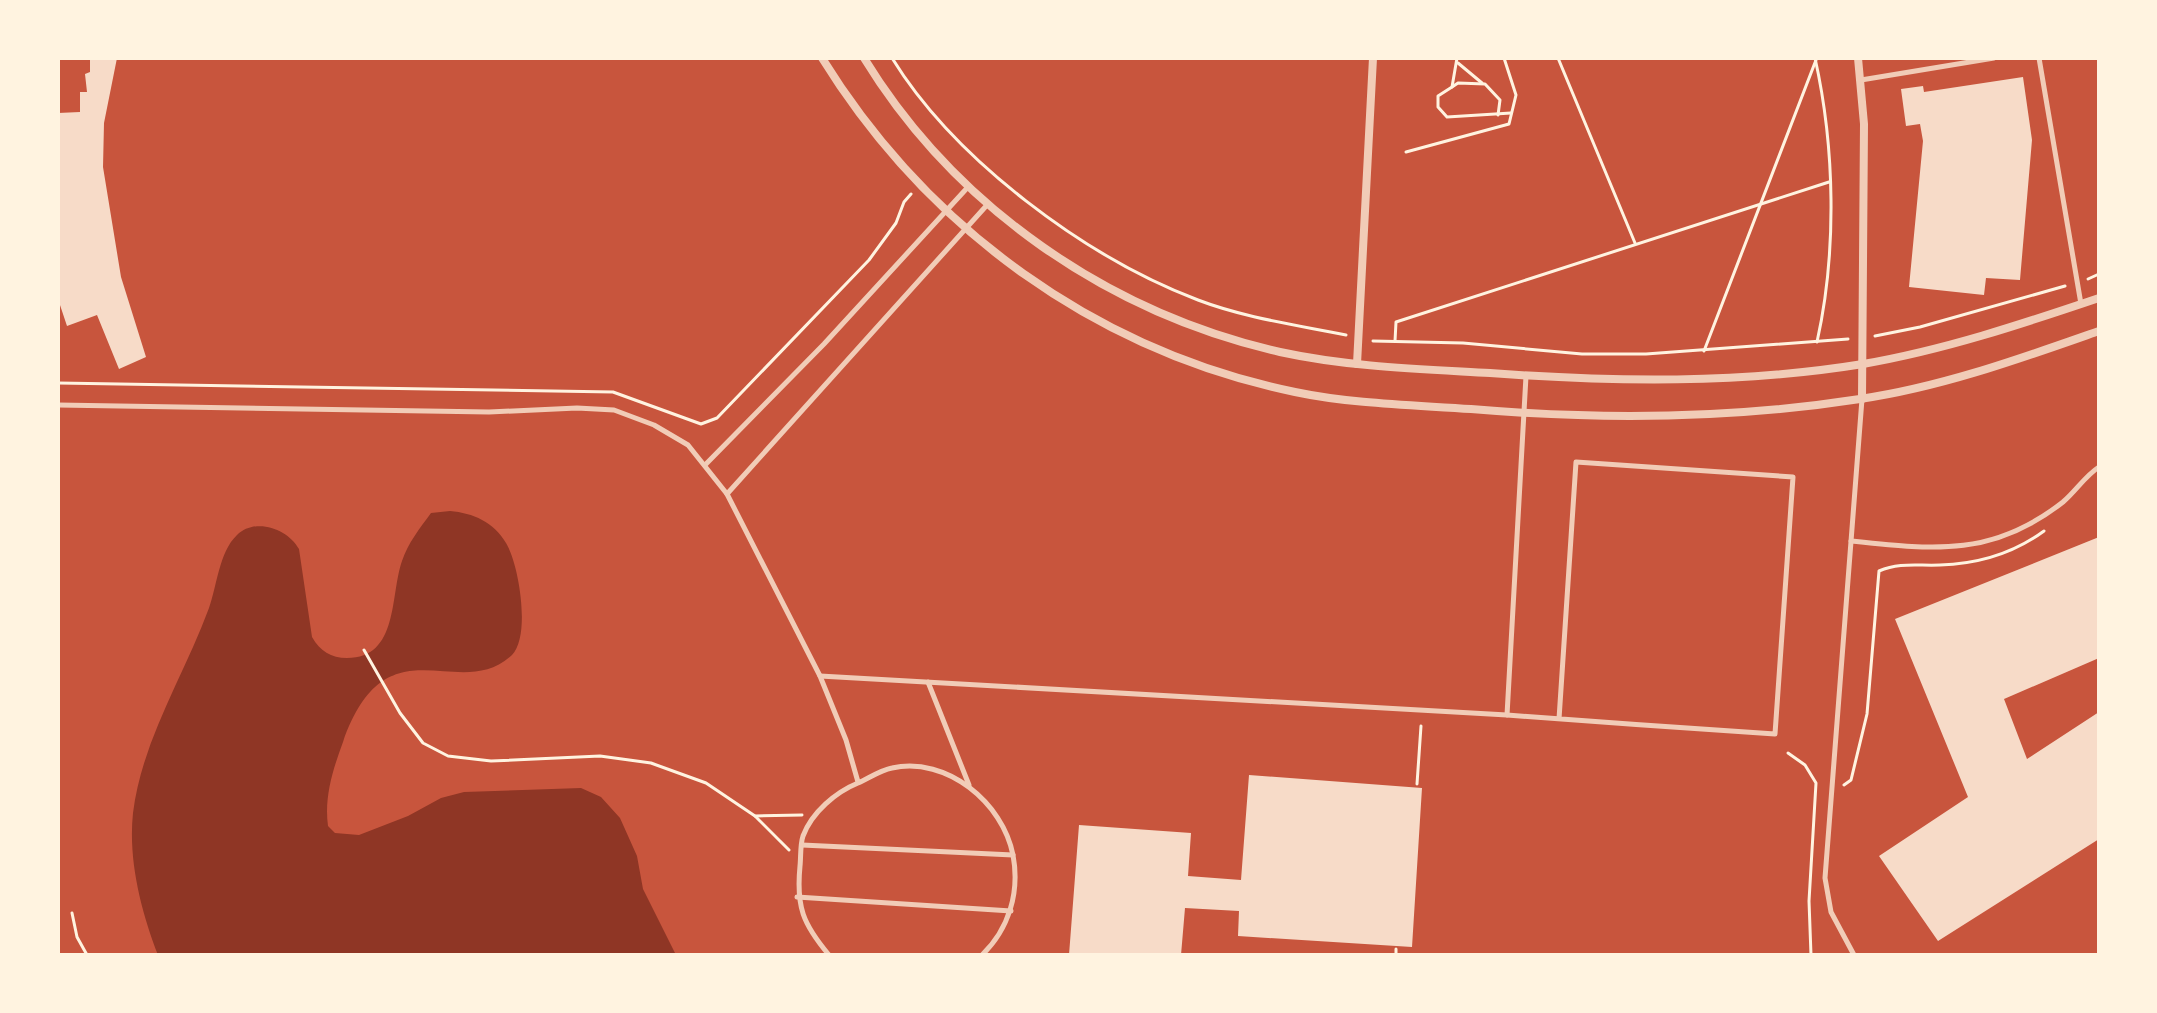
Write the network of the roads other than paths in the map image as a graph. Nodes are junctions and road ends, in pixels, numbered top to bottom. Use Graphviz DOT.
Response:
graph roads {
  1 [pos="822,58"];
  2 [pos="864,58"];
  3 [pos="1373,58"];
  4 [pos="1858,58"];
  5 [pos="1994,58"];
  6 [pos="2039,58"];
  7 [pos="1861,80"];
  8 [pos="968,187"];
  9 [pos="987,205"];
  10 [pos="946,212"];
  11 [pos="966,230"];
  12 [pos="2099,298"];
  13 [pos="2081,304"];
  14 [pos="2099,331"];
  15 [pos="1357,364"];
  16 [pos="1862,364"];
  17 [pos="1526,376"];
  18 [pos="1862,399"];
  19 [pos="58,405"];
  20 [pos="1524,414"];
  21 [pos="706,464"];
  22 [pos="2099,467"];
  23 [pos="727,494"];
  24 [pos="1851,541"];
  25 [pos="820,676"];
  26 [pos="928,682"];
  27 [pos="1507,715"];
  28 [pos="1559,719"];
  29 [pos="858,782"];
  30 [pos="969,786"];
  31 [pos="802,845"];
  32 [pos="1013,855"];
  33 [pos="797,897"];
  34 [pos="1011,911"];
  35 [pos="829,955"];
  36 [pos="982,955"];
  37 [pos="1854,955"];
  1 -- 10 [label="street"];
  2 -- 8 [label="street"];
  3 -- 15 [label="street"];
  4 -- 7 [label="street"];
  5 -- 7 [label="lane"];
  6 -- 13 [label="lane"];
  7 -- 16 [label="street"];
  8 -- 9 [label="street"];
  8 -- 10 [label="lane"];
  9 -- 11 [label="lane"];
  9 -- 15 [label="street"];
  10 -- 11 [label="street"];
  10 -- 21 [label="lane"];
  11 -- 20 [label="street"];
  11 -- 23 [label="lane"];
  12 -- 13 [label="street"];
  13 -- 16 [label="street"];
  14 -- 18 [label="street"];
  15 -- 17 [label="street"];
  16 -- 17 [label="street"];
  16 -- 18 [label="street"];
  17 -- 20 [label="lane"];
  18 -- 20 [label="street"];
  18 -- 24 [label="lane"];
  19 -- 21 [label="lane"];
  20 -- 27 [label="lane"];
  21 -- 23 [label="lane"];
  22 -- 24 [label="lane"];
  23 -- 25 [label="lane"];
  24 -- 37 [label="lane"];
  25 -- 26 [label="lane"];
  25 -- 29 [label="lane"];
  26 -- 27 [label="lane"];
  26 -- 30 [label="lane"];
  27 -- 28 [label="lane"];
  28 -- 28 [label="lane"];
  29 -- 30 [label="lane"];
  29 -- 31 [label="lane"];
  30 -- 32 [label="lane"];
  31 -- 32 [label="lane"];
  31 -- 33 [label="lane"];
  32 -- 34 [label="lane"];
  33 -- 34 [label="lane"];
  33 -- 35 [label="lane"];
  34 -- 36 [label="lane"];
}
